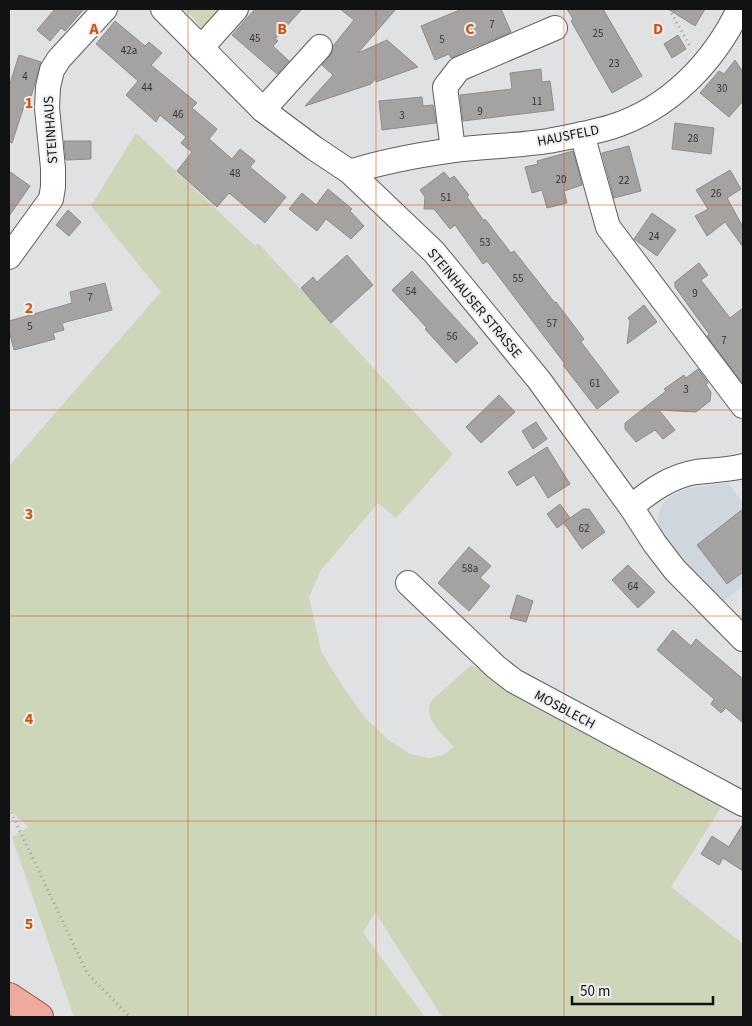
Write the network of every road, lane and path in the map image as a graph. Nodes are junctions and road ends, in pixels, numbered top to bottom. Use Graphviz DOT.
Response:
graph roads {
  1 [pos="105,9"];
  2 [pos="163,9"];
  3 [pos="236,9"];
  4 [pos="669,9"];
  5 [pos="739,9"];
  6 [pos="555,28"];
  7 [pos="320,47"];
  8 [pos="201,48"];
  9 [pos="702,66"];
  10 [pos="263,110"];
  11 [pos="582,134"];
  12 [pos="453,150"];
  13 [pos="350,172"];
  14 [pos="9,257"];
  15 [pos="743,406"];
  16 [pos="743,466"];
  17 [pos="631,508"];
  18 [pos="408,583"];
  19 [pos="743,639"];
  20 [pos="743,804"];
  21 [pos="9,808"];
  22 [pos="9,996"];
  23 [pos="39,1017"];
  24 [pos="130,1017"];
  1 -- 14 [label="street, STEINHAUS"];
  2 -- 8 [label="street, STEINHAUSER STRASSE"];
  3 -- 8 [label="street"];
  4 -- 9 [label="path"];
  5 -- 9 [label="street, HAUSFELD"];
  6 -- 12 [label="street"];
  7 -- 10 [label="street"];
  8 -- 10 [label="street, STEINHAUSER STRASSE"];
  9 -- 11 [label="street, HAUSFELD"];
  10 -- 13 [label="street, STEINHAUSER STRASSE"];
  11 -- 12 [label="street, HAUSFELD"];
  11 -- 15 [label="street"];
  12 -- 13 [label="street, HAUSFELD"];
  13 -- 17 [label="street, STEINHAUSER STRASSE"];
  16 -- 17 [label="street"];
  17 -- 19 [label="street, STEINHAUSER STRASSE"];
  18 -- 20 [label="street, MOSBLECH"];
  21 -- 24 [label="path"];
  22 -- 23 [label="main road"];
}
